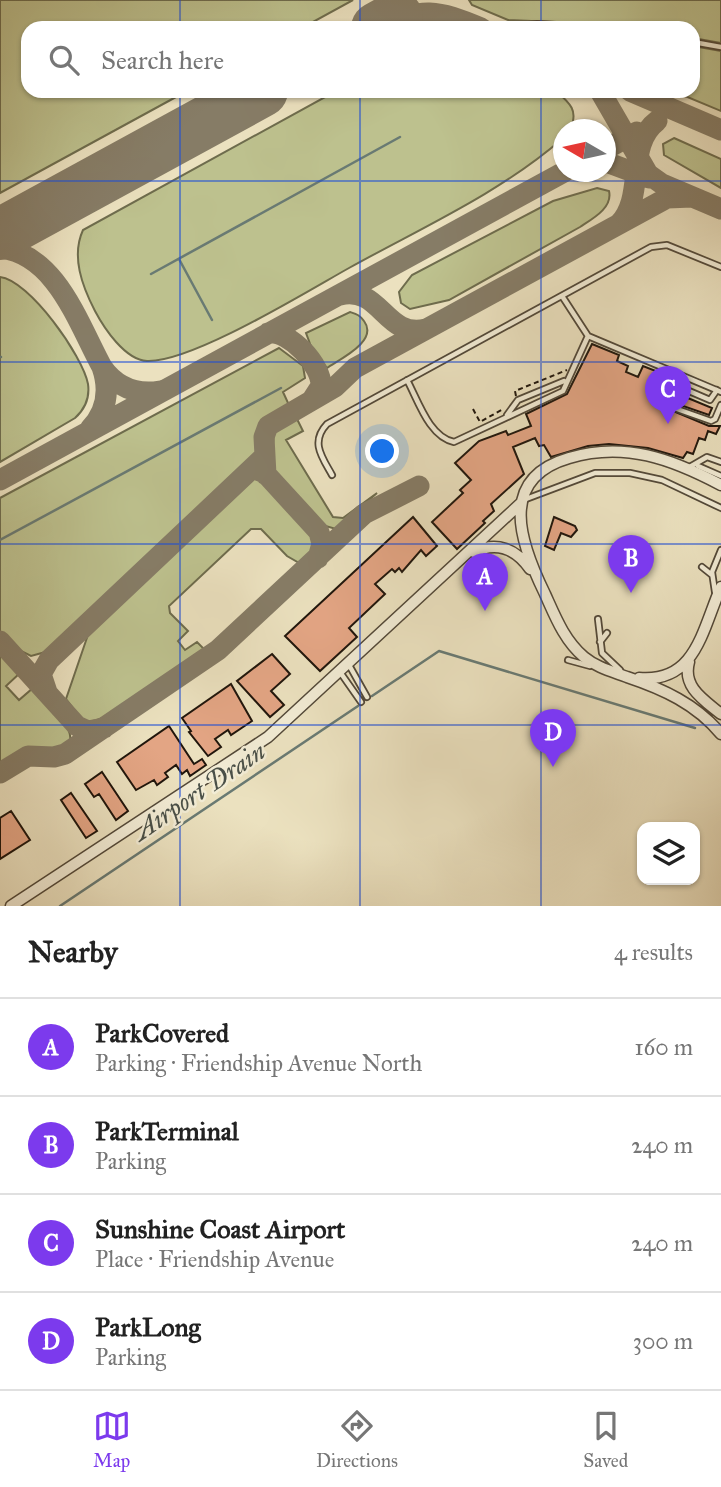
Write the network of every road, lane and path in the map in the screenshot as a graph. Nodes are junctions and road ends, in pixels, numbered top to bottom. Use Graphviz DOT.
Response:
graph roads {
  1 [pos="700,43"];
  2 [pos="721,47"];
  3 [pos="721,267"];
  4 [pos="562,296"];
  5 [pos="587,336"];
  6 [pos="407,380"];
  7 [pos="565,381"];
  8 [pos="719,391"];
  9 [pos="721,405"];
  10 [pos="506,416"];
  11 [pos="721,462"];
  12 [pos="692,467"];
  13 [pos="332,475"];
  14 [pos="721,476"];
  15 [pos="721,485"];
  16 [pos="520,504"];
  17 [pos="721,508"];
  18 [pos="721,550"];
  19 [pos="465,558"];
  20 [pos="702,567"];
  21 [pos="712,576"];
  22 [pos="721,587"];
  23 [pos="542,588"];
  24 [pos="598,619"];
  25 [pos="703,628"];
  26 [pos="607,633"];
  27 [pos="600,646"];
  28 [pos="568,660"];
  29 [pos="689,662"];
  30 [pos="348,664"];
  31 [pos="611,671"];
  32 [pos="340,672"];
  33 [pos="629,677"];
  34 [pos="367,697"];
  35 [pos="361,702"];
  36 [pos="721,714"];
  37 [pos="721,734"];
  38 [pos="12,906"];
  1 -- 2 [label="lane"];
  3 -- 4 [label="lane"];
  4 -- 5 [label="lane"];
  4 -- 6 [label="lane"];
  5 -- 7 [label="lane"];
  5 -- 8 [label="lane"];
  6 -- 10 [label="lane"];
  6 -- 13 [label="lane"];
  7 -- 10 [label="lane"];
  7 -- 10 [label="lane"];
  8 -- 9 [label="lane"];
  11 -- 12 [label="lane"];
  12 -- 14 [label="lane"];
  12 -- 15 [label="street"];
  12 -- 16 [label="street"];
  16 -- 17 [label="lane"];
  16 -- 19 [label="street"];
  16 -- 23 [label="street"];
  18 -- 21 [label="lane"];
  19 -- 23 [label="street"];
  19 -- 30 [label="street"];
  20 -- 21 [label="lane"];
  21 -- 25 [label="lane"];
  22 -- 25 [label="street"];
  23 -- 31 [label="street"];
  24 -- 27 [label="lane"];
  25 -- 29 [label="street"];
  26 -- 27 [label="lane"];
  27 -- 33 [label="lane"];
  28 -- 31 [label="lane"];
  29 -- 33 [label="street"];
  29 -- 36 [label="street"];
  30 -- 32 [label="street"];
  30 -- 34 [label="lane"];
  31 -- 33 [label="street"];
  32 -- 35 [label="lane"];
  32 -- 38 [label="street"];
  33 -- 37 [label="street"];
}
